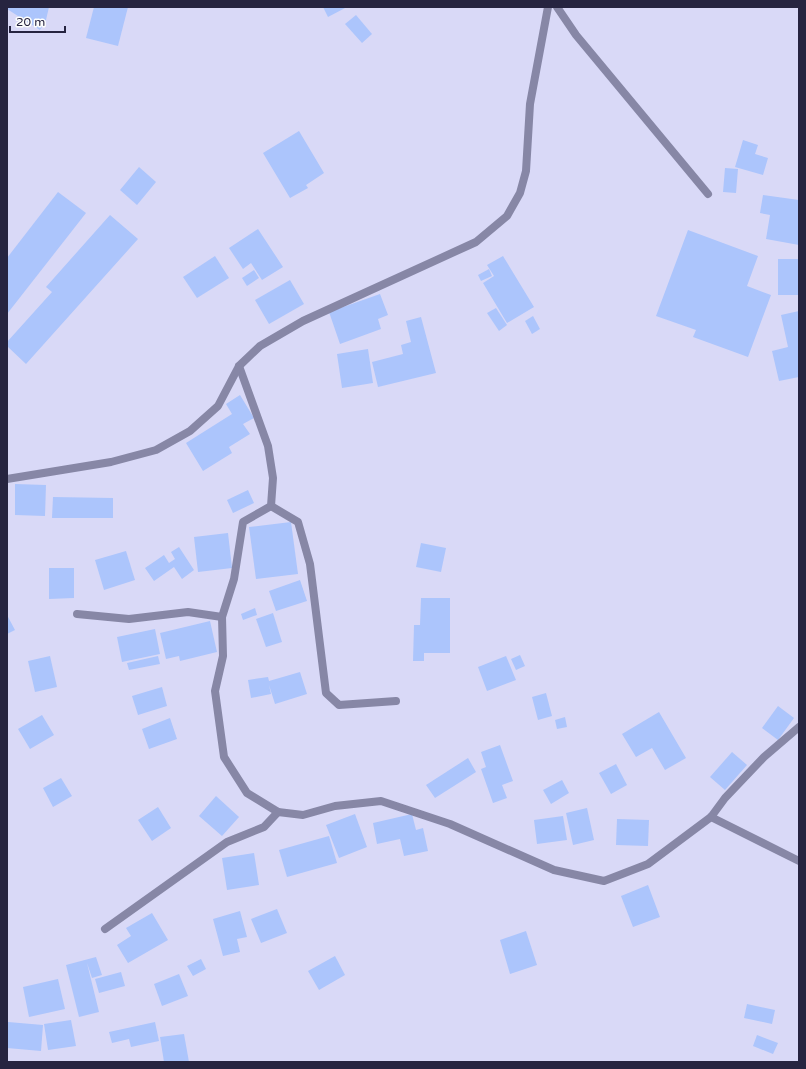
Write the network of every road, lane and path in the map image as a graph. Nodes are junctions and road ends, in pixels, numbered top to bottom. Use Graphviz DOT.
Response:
graph roads {
  1 [pos="548,7"];
  2 [pos="557,7"];
  3 [pos="708,194"];
  4 [pos="239,366"];
  5 [pos="7,479"];
  6 [pos="271,506"];
  7 [pos="77,614"];
  8 [pos="222,617"];
  9 [pos="396,701"];
  10 [pos="799,727"];
  11 [pos="278,812"];
  12 [pos="711,817"];
  13 [pos="799,861"];
  14 [pos="105,929"];
  1 -- 4 [label="street"];
  2 -- 3 [label="street"];
  4 -- 5 [label="street"];
  4 -- 6 [label="street"];
  6 -- 8 [label="street"];
  6 -- 9 [label="street"];
  7 -- 8 [label="street"];
  8 -- 11 [label="street"];
  10 -- 12 [label="street"];
  11 -- 12 [label="street"];
  11 -- 14 [label="street"];
  12 -- 13 [label="street"];
}
